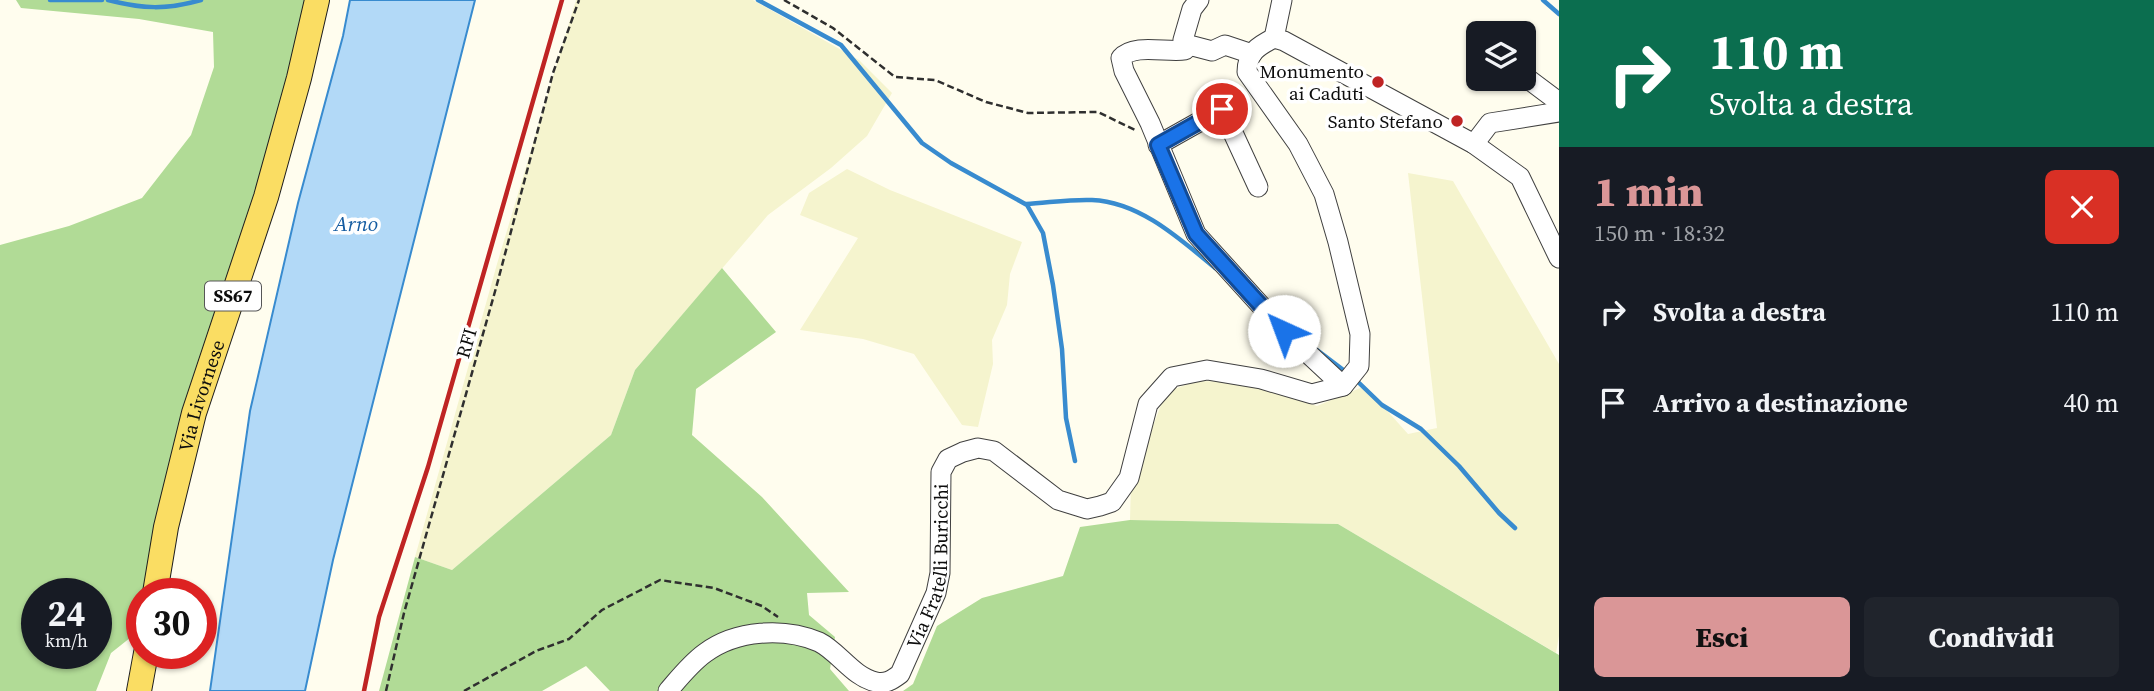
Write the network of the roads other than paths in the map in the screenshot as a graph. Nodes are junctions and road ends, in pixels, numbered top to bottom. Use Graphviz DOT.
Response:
graph roads {
  1 [pos="317,0"];
  2 [pos="1199,0"];
  3 [pos="1282,0"];
  4 [pos="1279,39"];
  5 [pos="1189,45"];
  6 [pos="1249,57"];
  7 [pos="1536,85"];
  8 [pos="1559,102"];
  9 [pos="1559,113"];
  10 [pos="1474,144"];
  11 [pos="1158,145"];
  12 [pos="1258,187"];
  13 [pos="1559,258"];
  14 [pos="1343,386"];
  15 [pos="158,578"];
  16 [pos="143,669"];
  17 [pos="139,691"];
  18 [pos="668,691"];
  1 -- 15 [label="main road, Via Livornese / SS67"];
  2 -- 5 [label="street"];
  3 -- 4 [label="street"];
  4 -- 6 [label="street"];
  4 -- 10 [label="street"];
  5 -- 6 [label="street"];
  5 -- 11 [label="street"];
  6 -- 14 [label="street"];
  7 -- 8 [label="street"];
  9 -- 10 [label="street"];
  10 -- 13 [label="street"];
  11 -- 12 [label="street"];
  11 -- 14 [label="street"];
  14 -- 18 [label="street, Via Fratelli Buricchi"];
  16 -- 17 [label="main road"];
}
